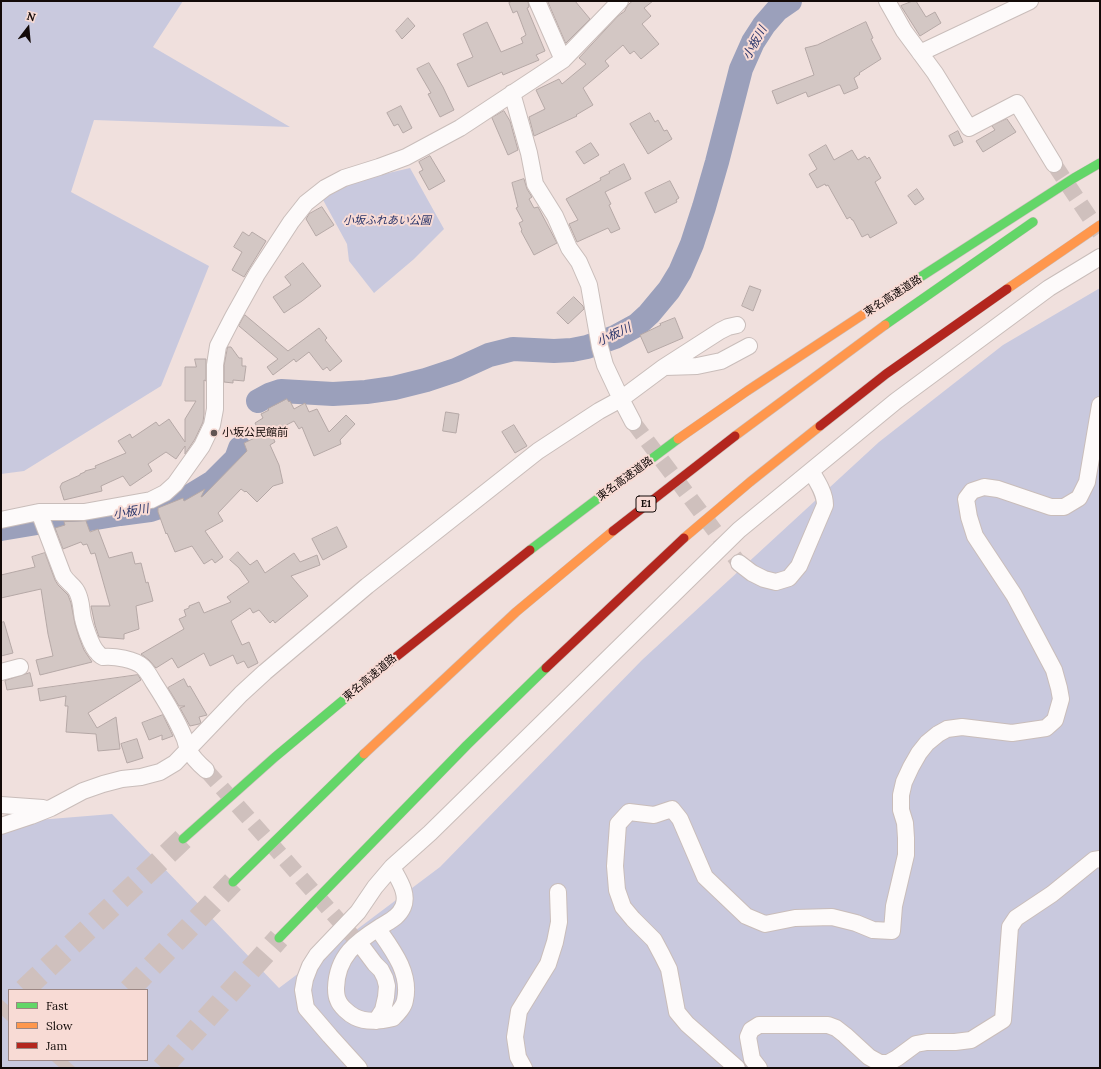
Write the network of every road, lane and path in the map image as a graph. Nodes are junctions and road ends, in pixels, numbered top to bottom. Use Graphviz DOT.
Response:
graph roads {
  1 [pos="537,1"];
  2 [pos="620,1"];
  3 [pos="887,1"];
  4 [pos="1030,1"];
  5 [pos="920,53"];
  6 [pos="564,60"];
  7 [pos="512,93"];
  8 [pos="1100,163"];
  9 [pos="1054,164"];
  10 [pos="1042,216"];
  11 [pos="1100,225"];
  12 [pos="1100,257"];
  13 [pos="737,325"];
  14 [pos="749,346"];
  15 [pos="664,367"];
  16 [pos="621,399"];
  17 [pos="1100,405"];
  18 [pos="633,422"];
  19 [pos="811,471"];
  20 [pos="39,512"];
  21 [pos="1,520"];
  22 [pos="739,563"];
  23 [pos="20,667"];
  24 [pos="1,672"];
  25 [pos="188,750"];
  26 [pos="206,770"];
  27 [pos="1,805"];
  28 [pos="51,808"];
  29 [pos="1,826"];
  30 [pos="183,839"];
  31 [pos="1100,859"];
  32 [pos="392,867"];
  33 [pos="233,882"];
  34 [pos="558,892"];
  35 [pos="378,929"];
  36 [pos="279,938"];
  37 [pos="363,948"];
  38 [pos="376,1021"];
  39 [pos="359,1068"];
  40 [pos="524,1068"];
  41 [pos="737,1068"];
  42 [pos="759,1068"];
  1 -- 6 [label="street"];
  2 -- 6 [label="street"];
  3 -- 5 [label="street"];
  4 -- 5 [label="street"];
  5 -- 9 [label="street"];
  6 -- 7 [label="street"];
  7 -- 16 [label="street"];
  7 -- 20 [label="street"];
  8 -- 30 [label="highway, 東名高速道路"];
  10 -- 33 [label="highway, 東名高速道路 / E1"];
  11 -- 36 [label="highway"];
  12 -- 19 [label="street"];
  13 -- 15 [label="street"];
  14 -- 15 [label="street"];
  15 -- 16 [label="street"];
  16 -- 18 [label="street"];
  16 -- 25 [label="street"];
  17 -- 41 [label="street"];
  19 -- 22 [label="street"];
  19 -- 32 [label="street"];
  20 -- 21 [label="street"];
  20 -- 25 [label="street"];
  23 -- 24 [label="street"];
  25 -- 26 [label="street"];
  25 -- 28 [label="street"];
  27 -- 28 [label="street"];
  28 -- 29 [label="street"];
  31 -- 42 [label="street"];
  32 -- 35 [label="street"];
  32 -- 39 [label="street"];
  34 -- 40 [label="street"];
  35 -- 38 [label="street"];
  35 -- 38 [label="street"];
  37 -- 38 [label="street"];
}
